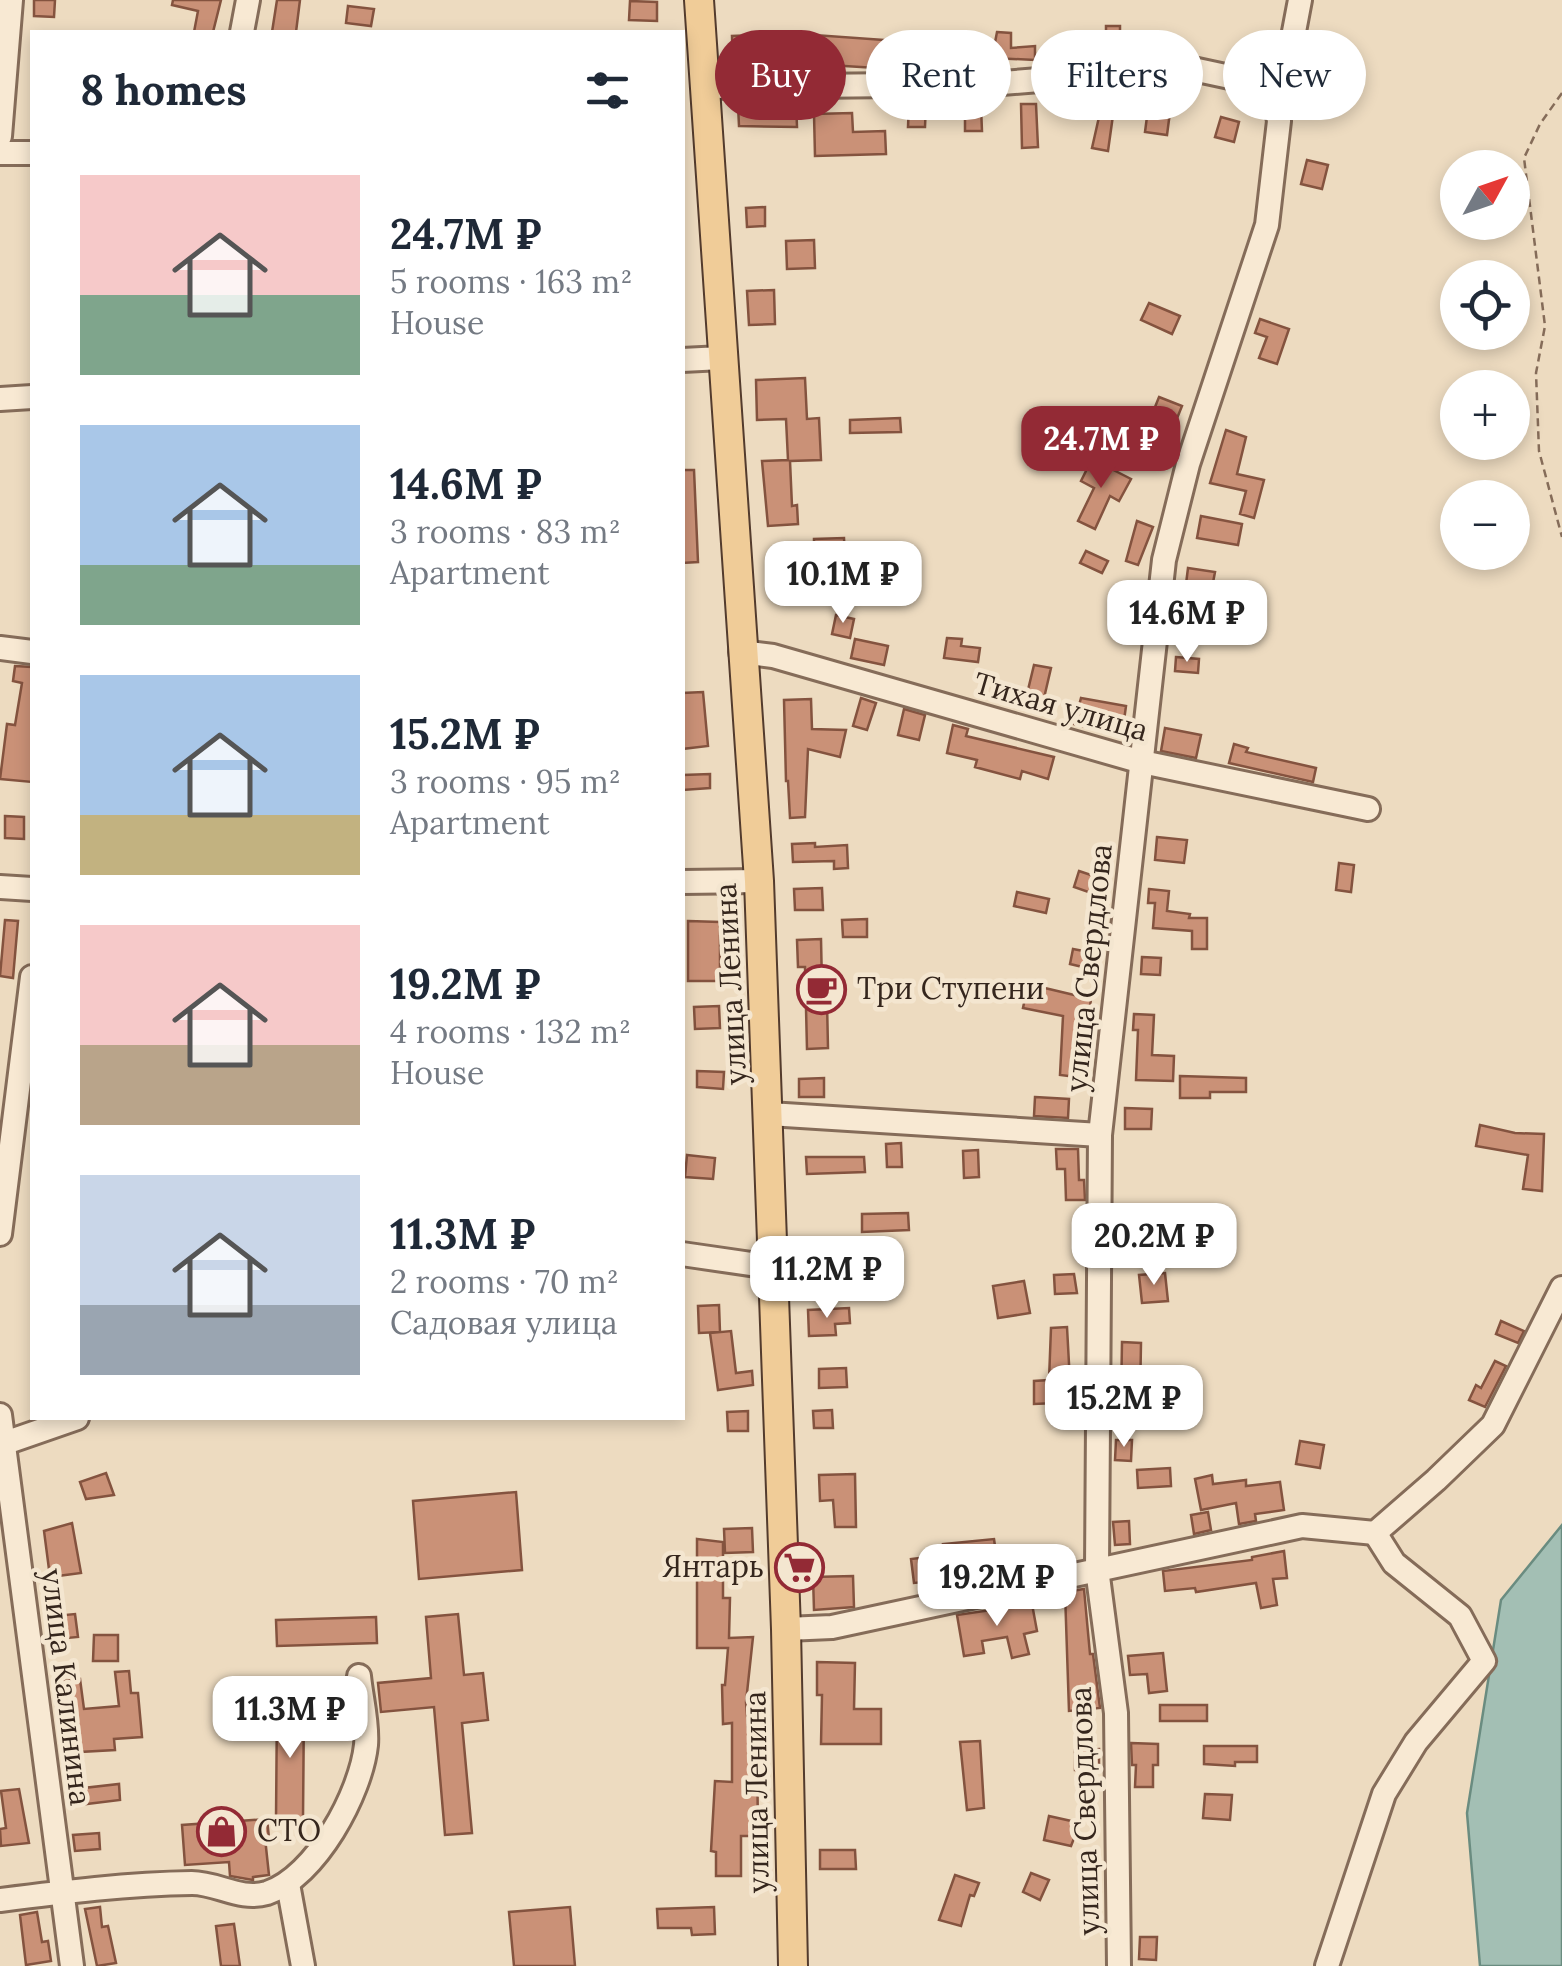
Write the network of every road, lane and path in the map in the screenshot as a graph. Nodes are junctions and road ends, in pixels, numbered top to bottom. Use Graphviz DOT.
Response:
graph roads {
  1 [pos="11,0"];
  2 [pos="248,0"];
  3 [pos="699,0"];
  4 [pos="1300,0"];
  5 [pos="242,30"];
  6 [pos="1294,30"];
  7 [pos="1223,76"];
  8 [pos="704,87"];
  9 [pos="1562,93"];
  10 [pos="1279,120"];
  11 [pos="0,136"];
  12 [pos="0,153"];
  13 [pos="30,153"];
  14 [pos="722,358"];
  15 [pos="685,360"];
  16 [pos="30,397"];
  17 [pos="0,400"];
  18 [pos="1562,538"];
  19 [pos="0,648"];
  20 [pos="30,652"];
  21 [pos="741,652"];
  22 [pos="1142,762"];
  23 [pos="1368,809"];
  24 [pos="760,881"];
  25 [pos="685,882"];
  26 [pos="0,887"];
  27 [pos="30,889"];
  28 [pos="30,993"];
  29 [pos="769,1114"];
  30 [pos="1100,1135"];
  31 [pos="0,1234"];
  32 [pos="685,1254"];
  33 [pos="771,1268"];
  34 [pos="1562,1288"];
  35 [pos="0,1416"];
  36 [pos="71,1420"];
  37 [pos="5,1444"];
  38 [pos="1375,1533"];
  39 [pos="1097,1569"];
  40 [pos="786,1629"];
  41 [pos="359,1676"];
  42 [pos="288,1884"];
  43 [pos="62,1892"];
  44 [pos="0,1900"];
  45 [pos="72,1966"];
  46 [pos="303,1966"];
  47 [pos="793,1966"];
  48 [pos="1119,1966"];
  49 [pos="1327,1966"];
  1 -- 11 [label="street"];
  2 -- 5 [label="street"];
  3 -- 8 [label="main road, улица Ленина"];
  4 -- 6 [label="street, улица Свердлова"];
  7 -- 8 [label="street"];
  8 -- 14 [label="main road, улица Ленина"];
  9 -- 18 [label="path"];
  10 -- 22 [label="street, улица Свердлова"];
  12 -- 13 [label="street"];
  14 -- 15 [label="street"];
  14 -- 21 [label="main road, улица Ленина"];
  16 -- 17 [label="street"];
  19 -- 20 [label="street"];
  21 -- 22 [label="street, Тихая улица"];
  21 -- 24 [label="main road, улица Ленина"];
  22 -- 23 [label="street, Тихая улица"];
  22 -- 30 [label="street, улица Свердлова"];
  24 -- 25 [label="street"];
  24 -- 29 [label="main road, улица Ленина"];
  26 -- 27 [label="street"];
  28 -- 31 [label="street"];
  29 -- 30 [label="street"];
  29 -- 33 [label="main road, улица Ленина"];
  30 -- 39 [label="street, улица Свердлова"];
  32 -- 33 [label="street"];
  33 -- 40 [label="main road, улица Ленина"];
  34 -- 38 [label="street"];
  35 -- 37 [label="street, улица Калинина"];
  36 -- 37 [label="street"];
  37 -- 43 [label="street, улица Калинина"];
  38 -- 39 [label="street"];
  38 -- 49 [label="street"];
  39 -- 40 [label="street"];
  39 -- 48 [label="street, улица Свердлова"];
  40 -- 47 [label="main road, улица Ленина"];
  41 -- 42 [label="street"];
  42 -- 43 [label="street"];
  42 -- 46 [label="street"];
  43 -- 44 [label="street"];
  43 -- 45 [label="street, улица Калинина"];
}
